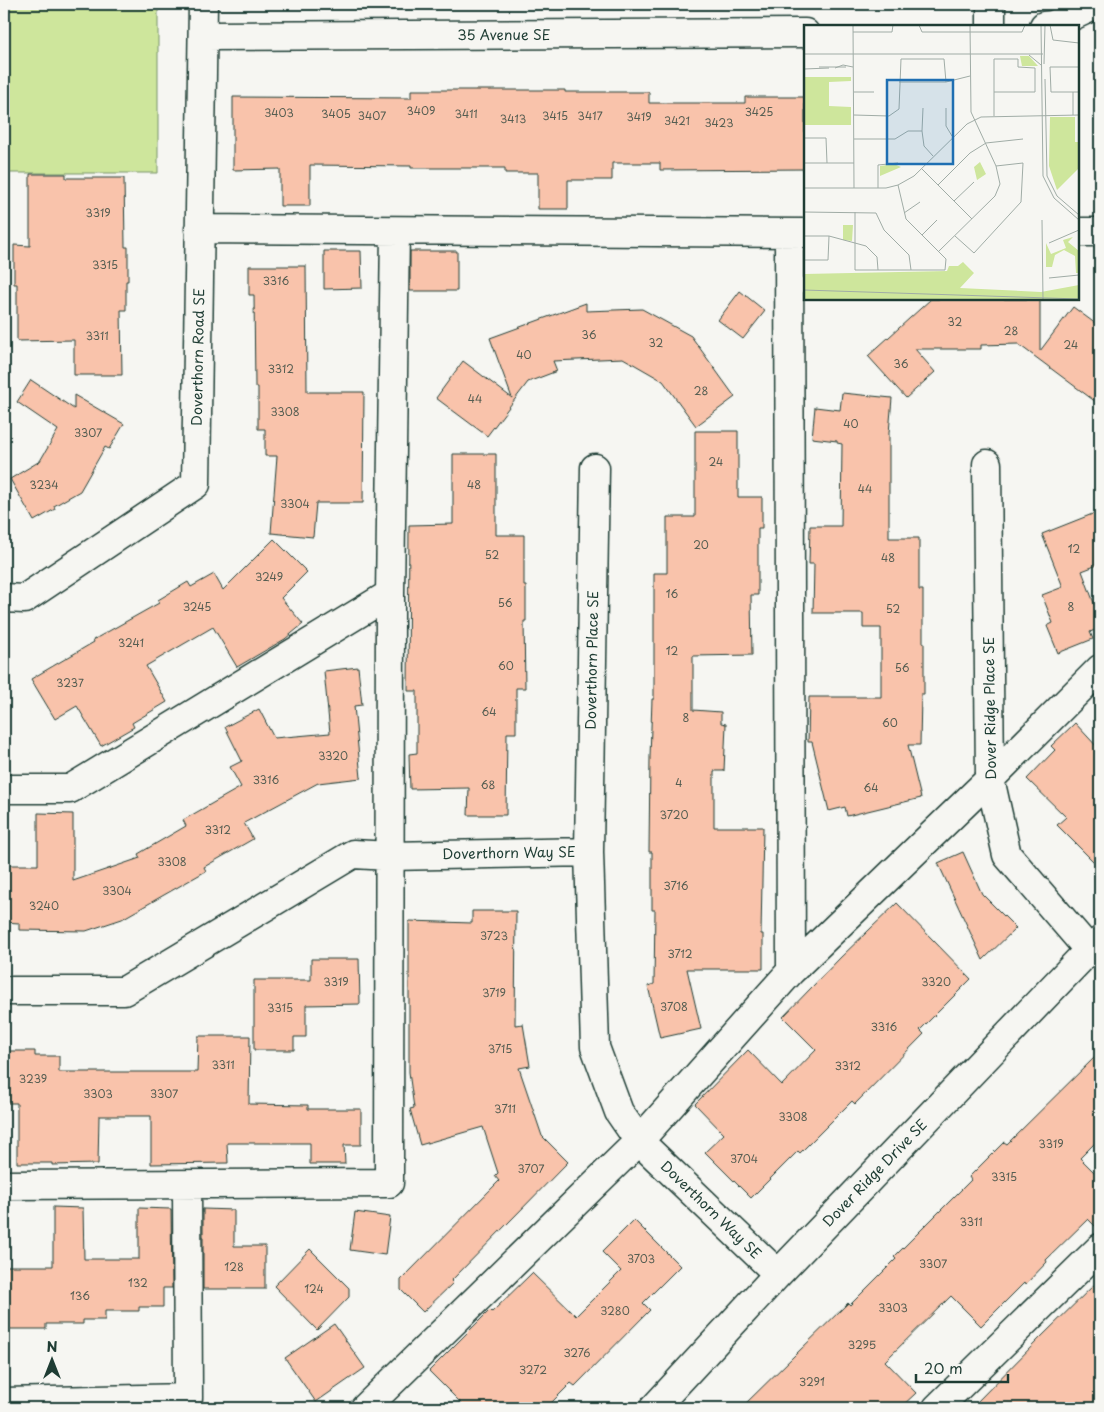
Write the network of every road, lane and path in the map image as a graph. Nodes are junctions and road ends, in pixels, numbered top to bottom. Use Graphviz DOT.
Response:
graph roads {
  1 [pos="203,4"];
  2 [pos="991,4"];
  3 [pos="1098,4"];
  4 [pos="991,25"];
  5 [pos="1053,25"];
  6 [pos="804,34"];
  7 [pos="203,36"];
  8 [pos="199,229"];
  9 [pos="395,231"];
  10 [pos="1079,232"];
  11 [pos="1100,232"];
  12 [pos="797,233"];
  13 [pos="987,464"];
  14 [pos="595,468"];
  15 [pos="390,594"];
  16 [pos="4,598"];
  17 [pos="1100,669"];
  18 [pos="990,779"];
  19 [pos="4,789"];
  20 [pos="589,852"];
  21 [pos="390,856"];
  22 [pos="1095,945"];
  23 [pos="791,971"];
  24 [pos="4,991"];
  25 [pos="639,1141"];
  26 [pos="4,1185"];
  27 [pos="187,1185"];
  28 [pos="1100,1248"];
  29 [pos="778,1274"];
  30 [pos="4,1402"];
  31 [pos="365,1408"];
  32 [pos="654,1408"];
  33 [pos="937,1408"];
  1 -- 7 [label="street, Doverthorn Road SE"];
  2 -- 4 [label="street"];
  3 -- 5 [label="street"];
  6 -- 7 [label="street, 35 Avenue SE"];
  7 -- 8 [label="street, Doverthorn Road SE"];
  8 -- 9 [label="street"];
  8 -- 16 [label="street, Doverthorn Road SE"];
  9 -- 12 [label="street"];
  9 -- 15 [label="street"];
  10 -- 11 [label="street"];
  12 -- 23 [label="street"];
  13 -- 18 [label="street, Dover Ridge Place SE"];
  14 -- 20 [label="street, Doverthorn Place SE"];
  15 -- 19 [label="street"];
  15 -- 21 [label="street"];
  17 -- 18 [label="street"];
  18 -- 22 [label="street, Dover Ridge Place SE"];
  18 -- 23 [label="street"];
  20 -- 21 [label="street, Doverthorn Way SE"];
  20 -- 25 [label="street, Doverthorn Way SE"];
  21 -- 24 [label="street, Doverthorn Way SE"];
  21 -- 27 [label="street"];
  22 -- 29 [label="street, Dover Ridge Drive SE"];
  23 -- 25 [label="street"];
  25 -- 29 [label="street, Doverthorn Way SE"];
  25 -- 31 [label="street"];
  26 -- 27 [label="street"];
  27 -- 30 [label="street"];
  28 -- 33 [label="street"];
  29 -- 32 [label="street, Dover Ridge Drive SE"];
}
